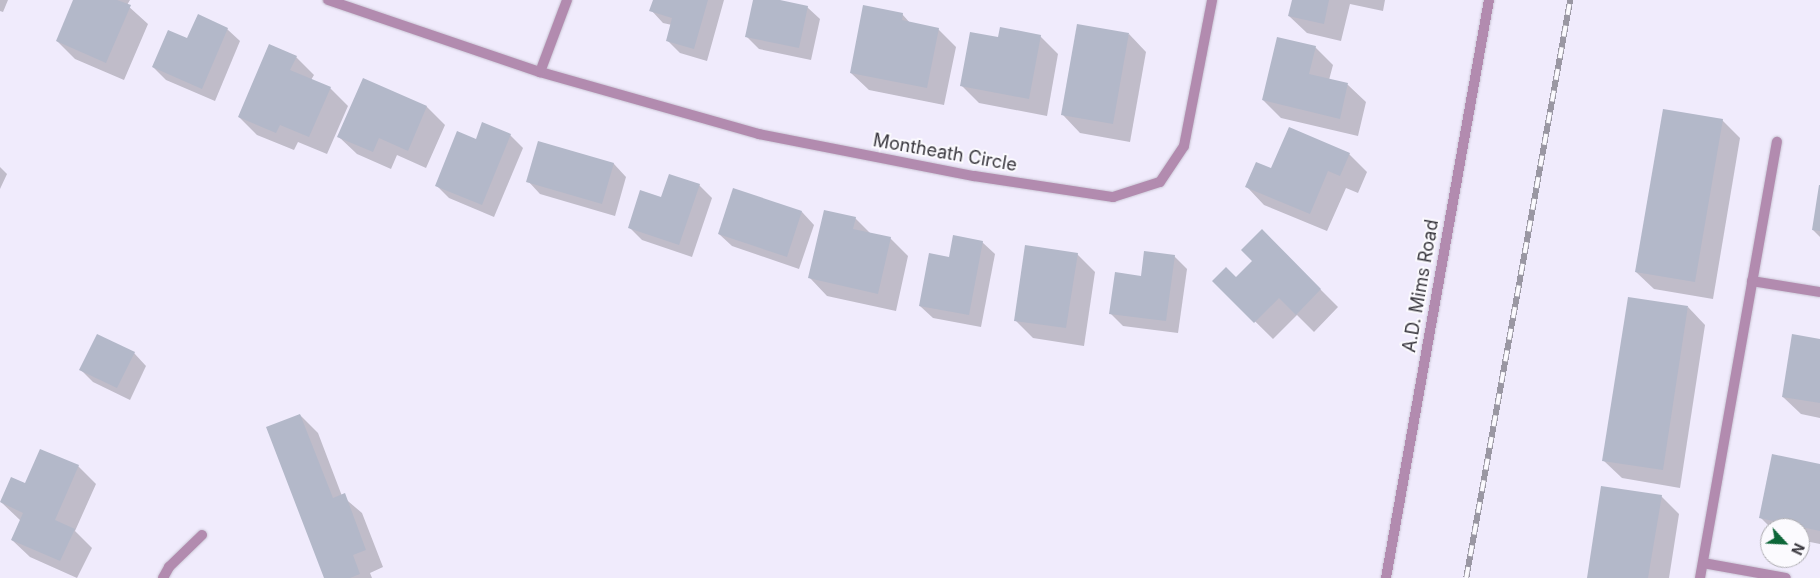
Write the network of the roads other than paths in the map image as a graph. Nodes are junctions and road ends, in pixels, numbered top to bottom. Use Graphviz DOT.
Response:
graph roads {
  1 [pos="328,0"];
  2 [pos="567,0"];
  3 [pos="1212,0"];
  4 [pos="1489,0"];
  5 [pos="540,72"];
  6 [pos="1777,142"];
  7 [pos="1752,280"];
  8 [pos="1820,292"];
  9 [pos="202,535"];
  10 [pos="1703,563"];
  11 [pos="163,578"];
  12 [pos="1386,578"];
  13 [pos="1700,578"];
  14 [pos="1786,578"];
  1 -- 5 [label="street, Montheath Circle"];
  2 -- 5 [label="street"];
  3 -- 5 [label="street, Montheath Circle"];
  4 -- 12 [label="street, A.D. Mims Road"];
  6 -- 7 [label="street"];
  7 -- 8 [label="street"];
  7 -- 10 [label="street"];
  9 -- 11 [label="street"];
  10 -- 13 [label="street"];
  10 -- 14 [label="street"];
}
